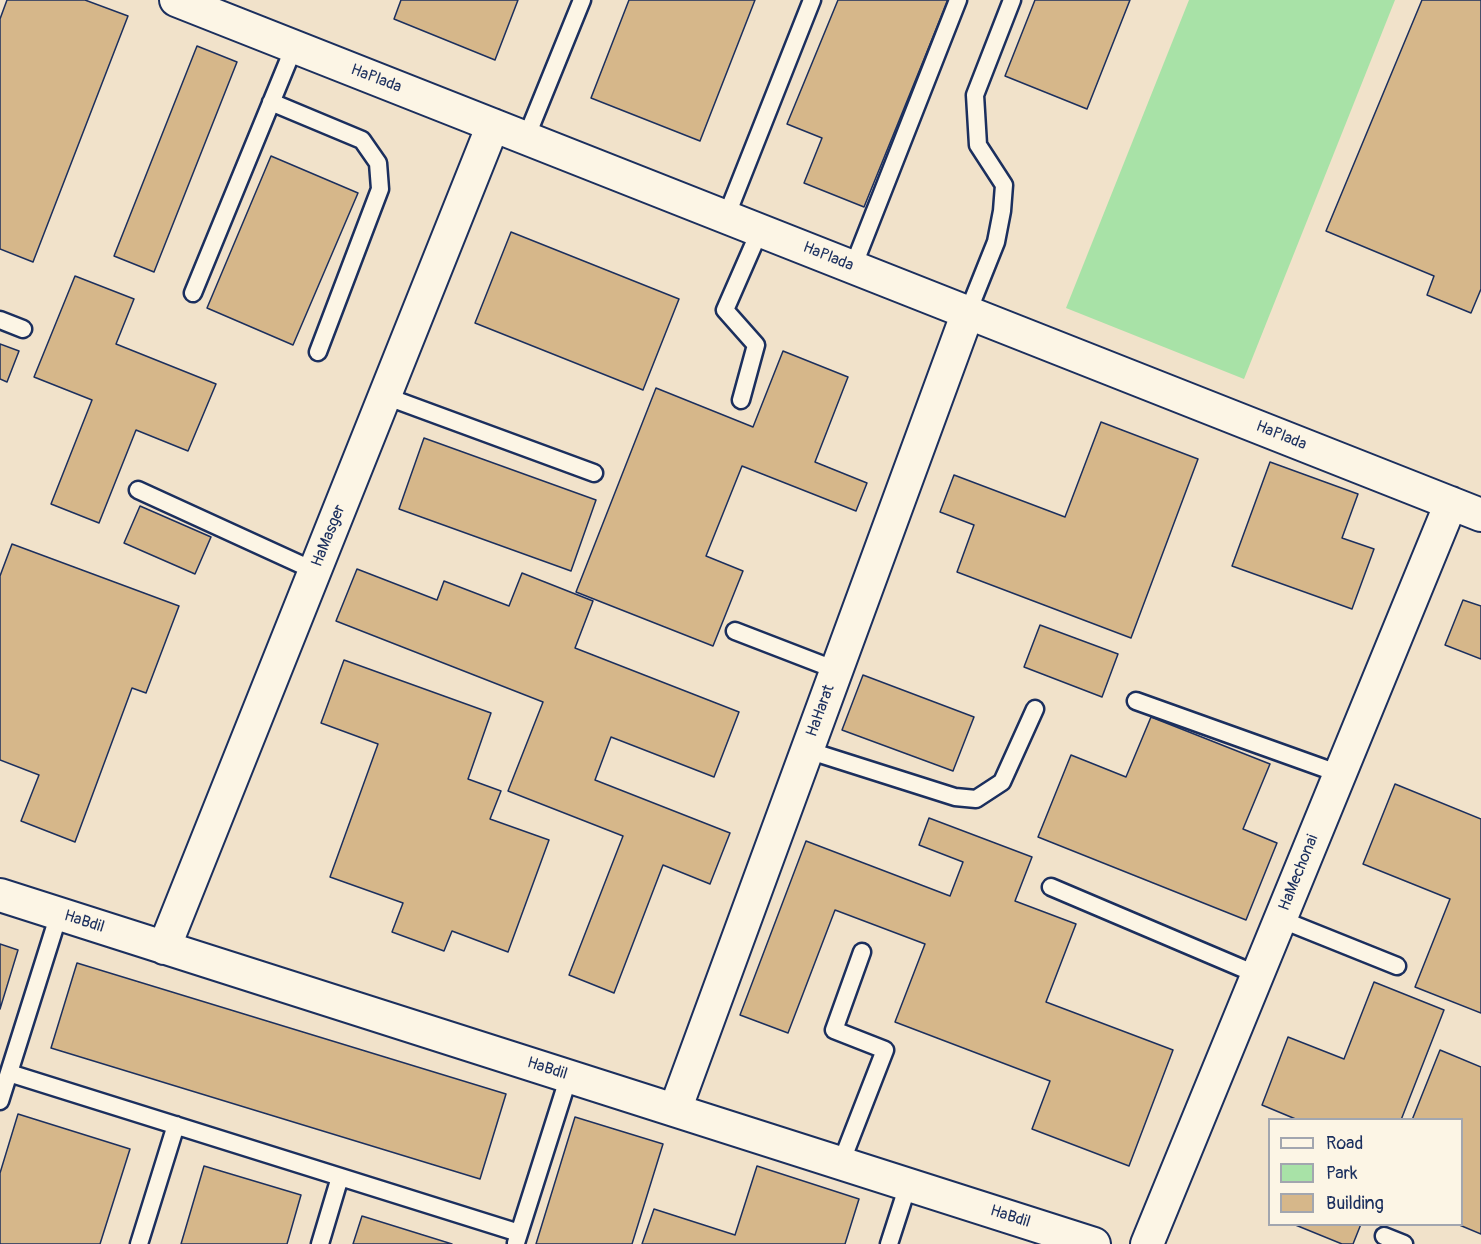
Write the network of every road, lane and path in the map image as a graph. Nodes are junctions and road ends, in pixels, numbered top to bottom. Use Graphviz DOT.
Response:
graph roads {
  1 [pos="176,0"];
  2 [pos="582,0"];
  3 [pos="812,0"];
  4 [pos="958,0"];
  5 [pos="1012,0"];
  6 [pos="222,8"];
  7 [pos="294,46"];
  8 [pos="271,102"];
  9 [pos="494,125"];
  10 [pos="526,138"];
  11 [pos="726,217"];
  12 [pos="760,230"];
  13 [pos="854,267"];
  14 [pos="193,292"];
  15 [pos="968,312"];
  16 [pos="0,320"];
  17 [pos="23,329"];
  18 [pos="318,352"];
  19 [pos="385,396"];
  20 [pos="741,399"];
  21 [pos="594,473"];
  22 [pos="138,490"];
  23 [pos="1452,503"];
  24 [pos="1481,515"];
  25 [pos="315,571"];
  26 [pos="735,631"];
  27 [pos="836,670"];
  28 [pos="1136,701"];
  29 [pos="1035,709"];
  30 [pos="807,750"];
  31 [pos="1340,774"];
  32 [pos="1051,887"];
  33 [pos="0,895"];
  34 [pos="59,914"];
  35 [pos="1280,919"];
  36 [pos="164,948"];
  37 [pos="862,952"];
  38 [pos="1397,966"];
  39 [pos="1258,975"];
  40 [pos="9,1072"];
  41 [pos="569,1076"];
  42 [pos="0,1101"];
  43 [pos="675,1110"];
  44 [pos="176,1125"];
  45 [pos="841,1163"];
  46 [pos="340,1177"];
  47 [pos="908,1185"];
  48 [pos="1384,1236"];
  49 [pos="517,1239"];
  50 [pos="139,1244"];
  51 [pos="320,1244"];
  52 [pos="889,1244"];
  53 [pos="1094,1244"];
  54 [pos="1147,1244"];
  55 [pos="1404,1244"];
  1 -- 6 [label="street, HaPlada"];
  2 -- 10 [label="lane"];
  3 -- 11 [label="lane"];
  4 -- 13 [label="lane"];
  5 -- 15 [label="lane"];
  6 -- 7 [label="street, HaPlada"];
  7 -- 8 [label="lane"];
  7 -- 9 [label="street, HaPlada"];
  8 -- 14 [label="lane"];
  8 -- 18 [label="lane"];
  9 -- 10 [label="street, HaPlada"];
  9 -- 19 [label="street, HaMasger"];
  10 -- 11 [label="street, HaPlada"];
  11 -- 12 [label="street, HaPlada"];
  12 -- 13 [label="street, HaPlada"];
  12 -- 20 [label="lane"];
  13 -- 15 [label="street, HaPlada"];
  15 -- 23 [label="street, HaPlada"];
  15 -- 27 [label="street, HaHarat"];
  16 -- 17 [label="lane"];
  19 -- 21 [label="lane"];
  19 -- 25 [label="street, HaMasger"];
  22 -- 25 [label="lane"];
  23 -- 24 [label="street, HaPlada"];
  23 -- 31 [label="street, HaMechonai"];
  25 -- 36 [label="street, HaMasger"];
  26 -- 27 [label="lane"];
  27 -- 30 [label="street, HaHarat"];
  28 -- 31 [label="lane"];
  29 -- 30 [label="lane"];
  30 -- 43 [label="street, HaHarat"];
  31 -- 35 [label="street, HaMechonai"];
  32 -- 39 [label="lane"];
  33 -- 34 [label="street, HaBdil"];
  34 -- 36 [label="street, HaBdil"];
  34 -- 40 [label="lane"];
  35 -- 38 [label="lane"];
  35 -- 39 [label="street, HaMechonai"];
  36 -- 41 [label="street, HaBdil"];
  37 -- 45 [label="lane"];
  39 -- 54 [label="street, HaMechonai"];
  40 -- 42 [label="lane"];
  40 -- 44 [label="lane"];
  41 -- 43 [label="street, HaBdil"];
  41 -- 49 [label="lane"];
  43 -- 45 [label="street, HaBdil"];
  44 -- 46 [label="lane"];
  44 -- 50 [label="lane"];
  45 -- 47 [label="street, HaBdil"];
  46 -- 49 [label="lane"];
  46 -- 51 [label="lane"];
  47 -- 52 [label="lane"];
  47 -- 53 [label="street, HaBdil"];
  48 -- 55 [label="lane"];
}
